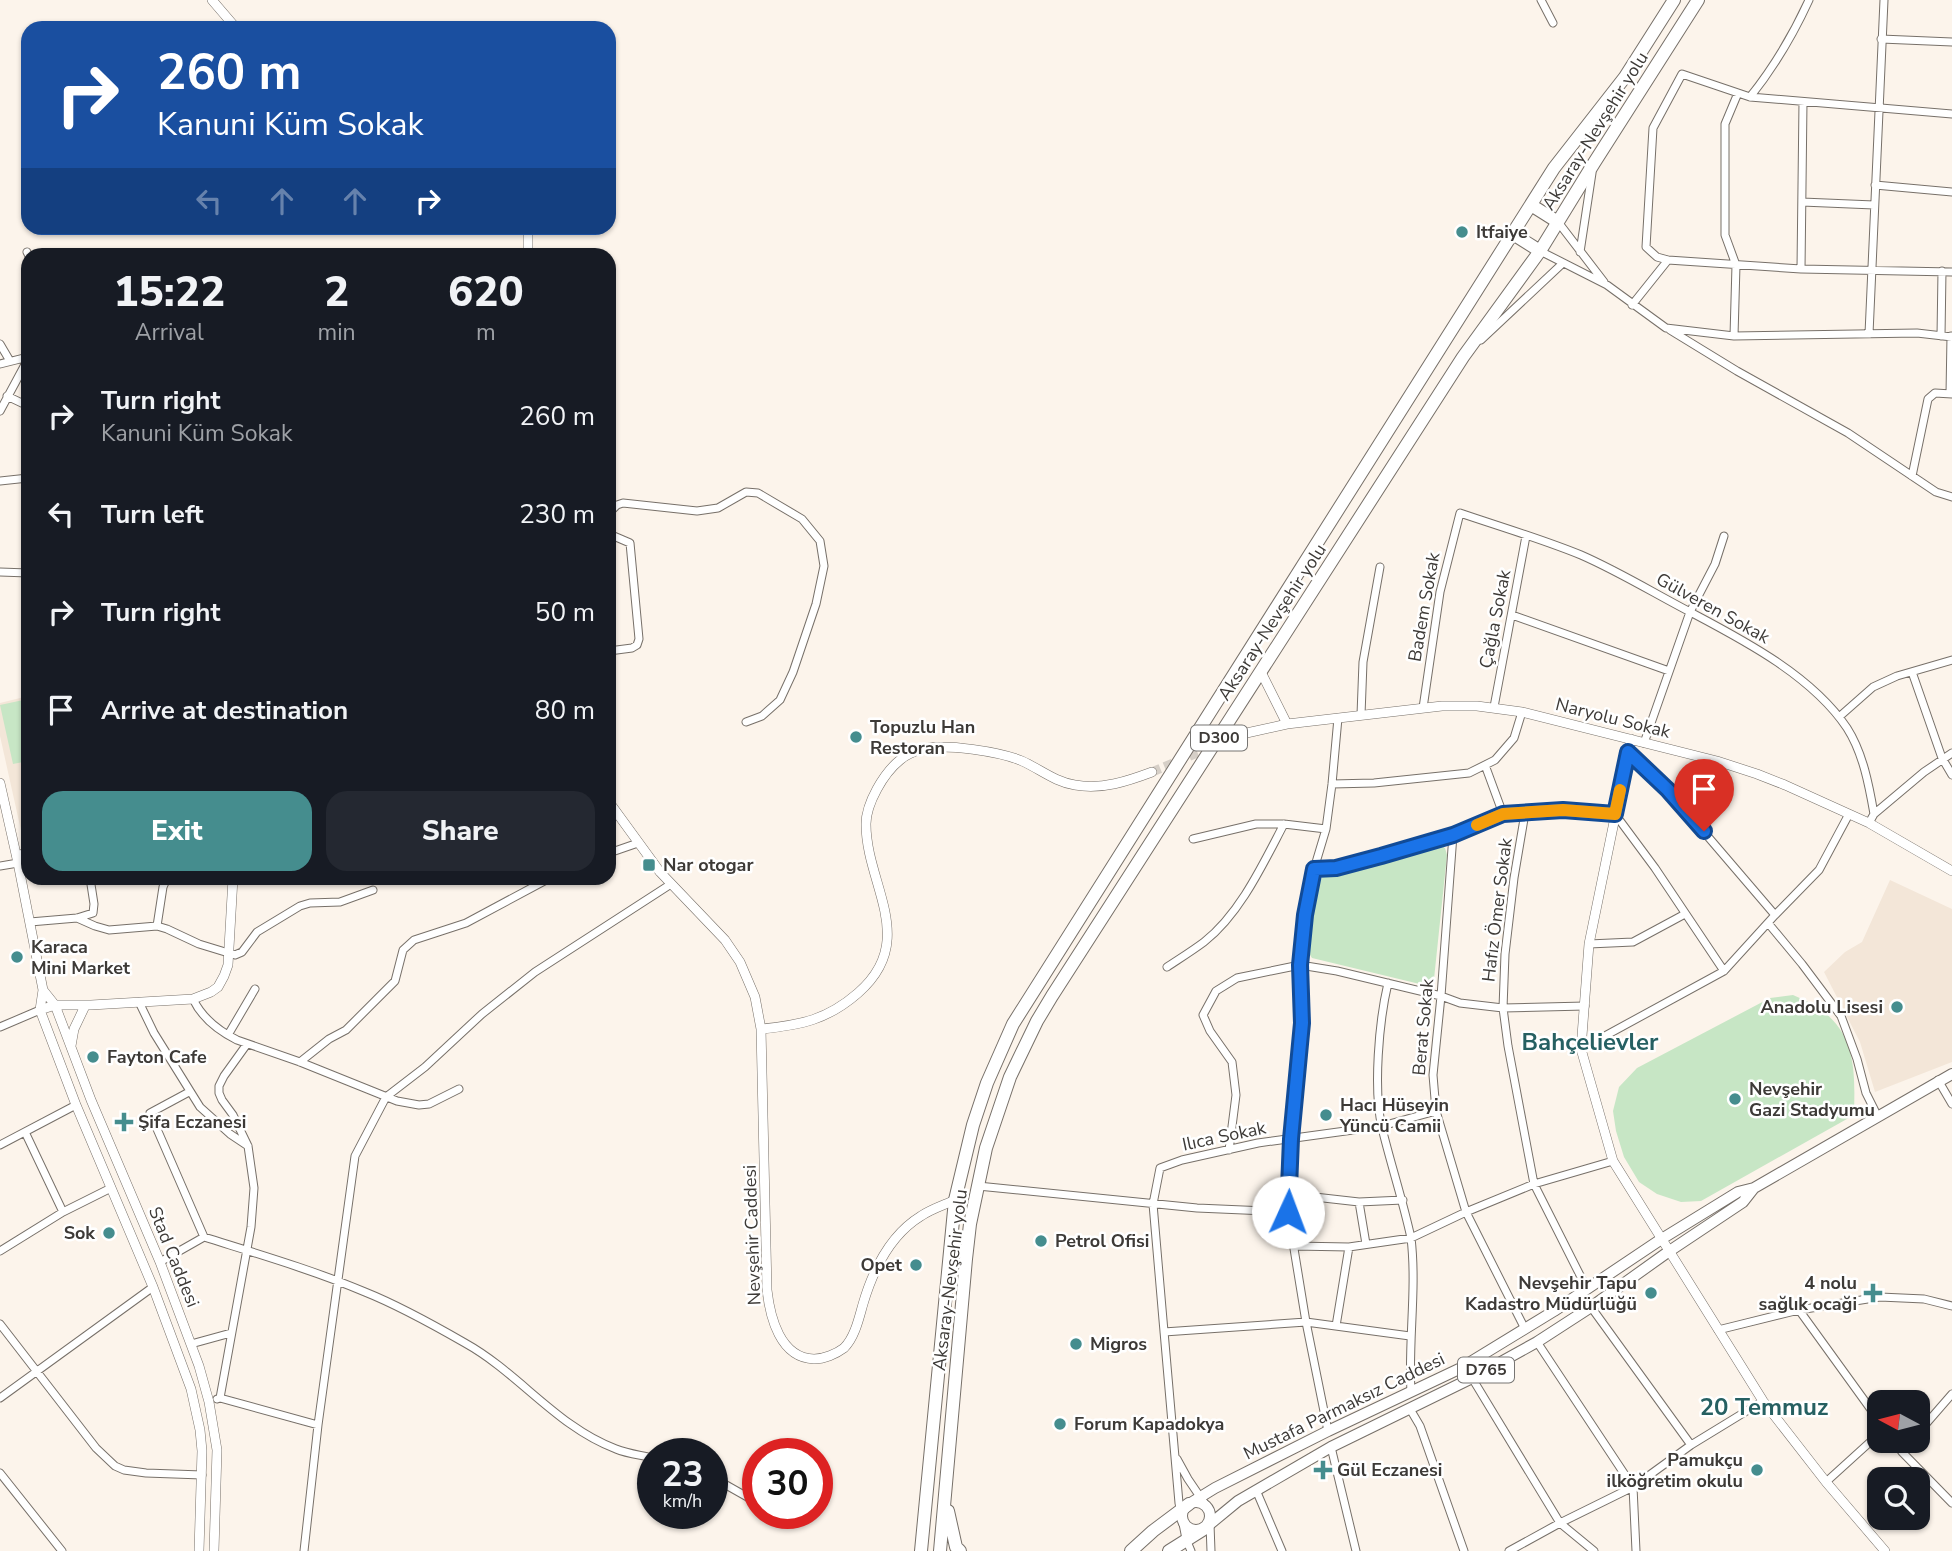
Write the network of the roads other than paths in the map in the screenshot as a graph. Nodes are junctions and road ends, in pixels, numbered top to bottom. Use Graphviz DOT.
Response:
graph roads {
  1 [pos="212,0"];
  2 [pos="1541,0"];
  3 [pos="1674,0"];
  4 [pos="1698,0"];
  5 [pos="1809,0"];
  6 [pos="1884,0"];
  7 [pos="230,21"];
  8 [pos="1553,23"];
  9 [pos="1881,39"];
  10 [pos="1952,42"];
  11 [pos="1738,93"];
  12 [pos="1750,97"];
  13 [pos="1802,102"];
  14 [pos="1878,109"];
  15 [pos="1952,114"];
  16 [pos="1594,163"];
  17 [pos="1875,185"];
  18 [pos="1952,192"];
  19 [pos="1802,202"];
  20 [pos="1531,205"];
  21 [pos="1874,205"];
  22 [pos="1558,222"];
  23 [pos="1513,234"];
  24 [pos="1540,251"];
  25 [pos="1580,252"];
  26 [pos="1668,260"];
  27 [pos="1563,263"];
  28 [pos="1736,265"];
  29 [pos="1801,270"];
  30 [pos="1872,270"];
  31 [pos="1942,271"];
  32 [pos="1952,272"];
  33 [pos="1607,285"];
  34 [pos="1632,305"];
  35 [pos="1666,328"];
  36 [pos="1869,334"];
  37 [pos="1734,335"];
  38 [pos="1941,336"];
  39 [pos="1951,337"];
  40 [pos="0,344"];
  41 [pos="1463,357"];
  42 [pos="21,359"];
  43 [pos="10,361"];
  44 [pos="0,363"];
  45 [pos="21,371"];
  46 [pos="1951,394"];
  47 [pos="7,396"];
  48 [pos="21,403"];
  49 [pos="0,411"];
  50 [pos="1912,476"];
  51 [pos="21,479"];
  52 [pos="0,481"];
  53 [pos="1952,497"];
  54 [pos="616,506"];
  55 [pos="1460,513"];
  56 [pos="1526,536"];
  57 [pos="1724,536"];
  58 [pos="616,537"];
  59 [pos="1380,567"];
  60 [pos="0,572"];
  61 [pos="21,573"];
  62 [pos="1690,612"];
  63 [pos="1512,615"];
  64 [pos="616,649"];
  65 [pos="1952,660"];
  66 [pos="1669,671"];
  67 [pos="1261,672"];
  68 [pos="1912,672"];
  69 [pos="1494,707"];
  70 [pos="1423,708"];
  71 [pos="1522,712"];
  72 [pos="1361,715"];
  73 [pos="1839,717"];
  74 [pos="1338,718"];
  75 [pos="746,722"];
  76 [pos="1287,724"];
  77 [pos="1242,734"];
  78 [pos="1631,739"];
  79 [pos="1644,743"];
  80 [pos="1628,752"];
  81 [pos="1952,752"];
  82 [pos="1942,758"];
  83 [pos="1485,765"];
  84 [pos="1153,772"];
  85 [pos="1952,775"];
  86 [pos="0,783"];
  87 [pos="1332,784"];
  88 [pos="616,812"];
  89 [pos="1525,813"];
  90 [pos="1503,814"];
  91 [pos="1615,814"];
  92 [pos="1849,814"];
  93 [pos="1874,814"];
  94 [pos="1869,823"];
  95 [pos="1284,824"];
  96 [pos="1326,829"];
  97 [pos="1453,835"];
  98 [pos="1193,839"];
  99 [pos="638,843"];
  100 [pos="616,851"];
  101 [pos="21,856"];
  102 [pos="17,859"];
  103 [pos="0,866"];
  104 [pos="1314,869"];
  105 [pos="1952,871"];
  106 [pos="21,878"];
  107 [pos="671,884"];
  108 [pos="22,885"];
  109 [pos="91,885"];
  110 [pos="164,885"];
  111 [pos="233,885"];
  112 [pos="537,885"];
  113 [pos="373,890"];
  114 [pos="1685,914"];
  115 [pos="1775,915"];
  116 [pos="77,918"];
  117 [pos="30,922"];
  118 [pos="1768,923"];
  119 [pos="157,926"];
  120 [pos="1589,944"];
  121 [pos="229,955"];
  122 [pos="1300,965"];
  123 [pos="1167,967"];
  124 [pos="1724,971"];
  125 [pos="1388,983"];
  126 [pos="255,989"];
  127 [pos="43,990"];
  128 [pos="1441,996"];
  129 [pos="193,999"];
  130 [pos="139,1002"];
  131 [pos="55,1005"];
  132 [pos="85,1006"];
  133 [pos="1585,1006"];
  134 [pos="1503,1009"];
  135 [pos="40,1010"];
  136 [pos="0,1027"];
  137 [pos="761,1029"];
  138 [pos="228,1035"];
  139 [pos="247,1044"];
  140 [pos="71,1048"];
  141 [pos="1581,1049"];
  142 [pos="300,1062"];
  143 [pos="1952,1074"];
  144 [pos="1938,1080"];
  145 [pos="459,1089"];
  146 [pos="189,1092"];
  147 [pos="386,1097"];
  148 [pos="1952,1104"];
  149 [pos="76,1105"];
  150 [pos="1436,1111"];
  151 [pos="1878,1117"];
  152 [pos="1382,1126"];
  153 [pos="24,1132"];
  154 [pos="1291,1139"];
  155 [pos="0,1145"];
  156 [pos="248,1146"];
  157 [pos="1229,1150"];
  158 [pos="1613,1161"];
  159 [pos="1534,1184"];
  160 [pos="978,1186"];
  161 [pos="111,1188"];
  162 [pos="1754,1188"];
  163 [pos="1288,1194"];
  164 [pos="955,1200"];
  165 [pos="1403,1200"];
  166 [pos="1359,1202"];
  167 [pos="1153,1204"];
  168 [pos="1288,1212"];
  169 [pos="1466,1212"];
  170 [pos="63,1213"];
  171 [pos="204,1237"];
  172 [pos="1411,1238"];
  173 [pos="1660,1240"];
  174 [pos="1366,1244"];
  175 [pos="1294,1246"];
  176 [pos="1349,1247"];
  177 [pos="0,1251"];
  178 [pos="246,1251"];
  179 [pos="1668,1252"];
  180 [pos="160,1262"];
  181 [pos="337,1281"];
  182 [pos="153,1287"];
  183 [pos="1587,1289"];
  184 [pos="1952,1306"];
  185 [pos="1591,1307"];
  186 [pos="1799,1311"];
  187 [pos="1306,1322"];
  188 [pos="0,1324"];
  189 [pos="1336,1326"];
  190 [pos="1525,1329"];
  191 [pos="1718,1330"];
  192 [pos="1164,1332"];
  193 [pos="231,1333"];
  194 [pos="1410,1336"];
  195 [pos="1537,1342"];
  196 [pos="191,1344"];
  197 [pos="37,1371"];
  198 [pos="1472,1378"];
  199 [pos="1411,1392"];
  200 [pos="1952,1394"];
  201 [pos="0,1398"];
  202 [pos="220,1398"];
  203 [pos="1763,1401"];
  204 [pos="209,1402"];
  205 [pos="1867,1404"];
  206 [pos="196,1406"];
  207 [pos="1410,1409"];
  208 [pos="1930,1419"];
  209 [pos="318,1425"];
  210 [pos="1328,1431"];
  211 [pos="1691,1445"];
  212 [pos="1867,1445"];
  213 [pos="1331,1447"];
  214 [pos="1903,1453"];
  215 [pos="637,1454"];
  216 [pos="1176,1456"];
  217 [pos="0,1473"];
  218 [pos="202,1475"];
  219 [pos="1826,1482"];
  220 [pos="1633,1487"];
  221 [pos="1256,1490"];
  222 [pos="946,1500"];
  223 [pos="1952,1503"];
  224 [pos="1191,1507"];
  225 [pos="1560,1522"];
  226 [pos="1208,1524"];
  227 [pos="1189,1545"];
  228 [pos="1883,1550"];
  229 [pos="62,1551"];
  230 [pos="199,1551"];
  231 [pos="214,1551"];
  232 [pos="304,1551"];
  233 [pos="921,1551"];
  234 [pos="940,1551"];
  235 [pos="960,1551"];
  236 [pos="1131,1551"];
  237 [pos="1168,1551"];
  238 [pos="1211,1551"];
  239 [pos="1282,1551"];
  240 [pos="1356,1551"];
  241 [pos="1464,1551"];
  242 [pos="1509,1551"];
  243 [pos="1594,1551"];
  244 [pos="1636,1551"];
  1 -- 7 [label="street"];
  2 -- 8 [label="street"];
  3 -- 20 [label="highway, Aksaray-Nevşehir yolu / D300"];
  4 -- 16 [label="highway, Aksaray-Nevşehir yolu / D300"];
  5 -- 12 [label="street"];
  6 -- 9 [label="street"];
  9 -- 10 [label="street"];
  9 -- 14 [label="street"];
  11 -- 12 [label="street"];
  11 -- 26 [label="street"];
  11 -- 28 [label="street"];
  12 -- 13 [label="street"];
  13 -- 14 [label="street"];
  13 -- 19 [label="street"];
  14 -- 15 [label="street"];
  14 -- 17 [label="street"];
  16 -- 22 [label="highway, Aksaray-Nevşehir yolu / D300"];
  16 -- 25 [label="street"];
  17 -- 18 [label="street"];
  17 -- 21 [label="street"];
  19 -- 21 [label="street"];
  19 -- 29 [label="street"];
  20 -- 22 [label="highway"];
  20 -- 23 [label="highway, Aksaray-Nevşehir yolu / D300"];
  21 -- 30 [label="street"];
  22 -- 24 [label="highway, Aksaray-Nevşehir yolu / D300"];
  22 -- 25 [label="street"];
  23 -- 24 [label="highway"];
  23 -- 164 [label="highway, Aksaray-Nevşehir yolu / D300"];
  24 -- 27 [label="street"];
  24 -- 41 [label="highway, Aksaray-Nevşehir yolu / D300"];
  25 -- 33 [label="street"];
  26 -- 28 [label="street"];
  26 -- 34 [label="street"];
  27 -- 33 [label="street"];
  27 -- 41 [label="street"];
  28 -- 29 [label="street"];
  28 -- 37 [label="street"];
  29 -- 30 [label="street"];
  30 -- 31 [label="street"];
  30 -- 36 [label="street"];
  31 -- 32 [label="street"];
  31 -- 38 [label="street"];
  33 -- 34 [label="street"];
  34 -- 35 [label="street"];
  35 -- 37 [label="street"];
  35 -- 50 [label="street"];
  36 -- 37 [label="street"];
  36 -- 38 [label="street"];
  38 -- 39 [label="street"];
  39 -- 46 [label="street"];
  40 -- 43 [label="street"];
  41 -- 67 [label="highway, Aksaray-Nevşehir yolu / D300"];
  42 -- 43 [label="street"];
  43 -- 44 [label="street"];
  45 -- 47 [label="street"];
  46 -- 50 [label="street"];
  47 -- 48 [label="street"];
  47 -- 49 [label="street"];
  50 -- 53 [label="street"];
  51 -- 52 [label="street"];
  54 -- 75 [label="street"];
  55 -- 56 [label="street, Gülveren Sokak"];
  55 -- 70 [label="street, Badem Sokak"];
  56 -- 62 [label="street, Gülveren Sokak"];
  56 -- 63 [label="street, Çağla Sokak"];
  57 -- 62 [label="street"];
  58 -- 64 [label="street"];
  59 -- 72 [label="street"];
  60 -- 61 [label="street"];
  62 -- 66 [label="street"];
  62 -- 73 [label="street, Gülveren Sokak"];
  63 -- 66 [label="street"];
  63 -- 69 [label="street, Çağla Sokak"];
  65 -- 68 [label="street"];
  66 -- 79 [label="street"];
  67 -- 76 [label="street"];
  67 -- 160 [label="highway, Aksaray-Nevşehir yolu / D300"];
  68 -- 73 [label="street"];
  68 -- 82 [label="street"];
  69 -- 70 [label="street, Naryolu Sokak"];
  69 -- 71 [label="street, Naryolu Sokak"];
  70 -- 72 [label="street, Naryolu Sokak"];
  71 -- 78 [label="street, Naryolu Sokak"];
  71 -- 83 [label="street"];
  72 -- 74 [label="street, Naryolu Sokak"];
  73 -- 93 [label="street, Gülveren Sokak"];
  74 -- 76 [label="street, Naryolu Sokak"];
  74 -- 87 [label="street"];
  76 -- 77 [label="street, Naryolu Sokak"];
  78 -- 79 [label="street, Naryolu Sokak"];
  78 -- 80 [label="street"];
  79 -- 92 [label="street, Naryolu Sokak"];
  80 -- 91 [label="street"];
  80 -- 115 [label="street"];
  81 -- 82 [label="street"];
  82 -- 85 [label="street"];
  82 -- 93 [label="street"];
  83 -- 87 [label="street"];
  83 -- 90 [label="street"];
  84 -- 137 [label="street"];
  86 -- 102 [label="street, Stad Caddesi"];
  87 -- 96 [label="street"];
  88 -- 99 [label="street"];
  89 -- 90 [label="street"];
  89 -- 91 [label="street"];
  89 -- 134 [label="street, Hafız Ömer Sokak"];
  90 -- 97 [label="street"];
  91 -- 114 [label="street"];
  91 -- 120 [label="street"];
  92 -- 94 [label="street, Naryolu Sokak"];
  92 -- 115 [label="street"];
  93 -- 94 [label="street"];
  94 -- 105 [label="street, Naryolu Sokak"];
  95 -- 96 [label="street"];
  95 -- 98 [label="street"];
  95 -- 123 [label="street"];
  96 -- 104 [label="street"];
  97 -- 104 [label="street"];
  97 -- 128 [label="street, Berat Sokak"];
  99 -- 100 [label="street"];
  99 -- 107 [label="street"];
  101 -- 102 [label="street"];
  102 -- 103 [label="street"];
  102 -- 106 [label="street, Stad Caddesi"];
  104 -- 122 [label="street"];
  107 -- 137 [label="street, Nevşehir Caddesi"];
  107 -- 147 [label="street"];
  108 -- 117 [label="street, Stad Caddesi"];
  109 -- 116 [label="street"];
  110 -- 119 [label="street"];
  111 -- 121 [label="street"];
  112 -- 142 [label="street"];
  113 -- 121 [label="street"];
  114 -- 120 [label="street"];
  114 -- 124 [label="street"];
  115 -- 118 [label="street"];
  116 -- 117 [label="street"];
  116 -- 119 [label="street"];
  117 -- 127 [label="street, Stad Caddesi"];
  118 -- 124 [label="street"];
  118 -- 151 [label="street"];
  119 -- 121 [label="street"];
  120 -- 133 [label="street"];
  121 -- 129 [label="street"];
  122 -- 125 [label="street"];
  122 -- 154 [label="street"];
  122 -- 157 [label="street"];
  124 -- 141 [label="street"];
  125 -- 128 [label="street"];
  125 -- 152 [label="street"];
  126 -- 138 [label="street"];
  127 -- 131 [label="street, Stad Caddesi"];
  127 -- 135 [label="street, Stad Caddesi"];
  128 -- 134 [label="street"];
  128 -- 150 [label="street, Berat Sokak"];
  129 -- 130 [label="street"];
  129 -- 138 [label="street"];
  130 -- 132 [label="street"];
  130 -- 146 [label="street"];
  131 -- 132 [label="street"];
  131 -- 135 [label="street"];
  131 -- 140 [label="street, Stad Caddesi"];
  132 -- 140 [label="street"];
  133 -- 134 [label="street"];
  133 -- 141 [label="street"];
  134 -- 159 [label="street, Hafız Ömer Sokak"];
  135 -- 136 [label="street"];
  135 -- 149 [label="street, Stad Caddesi"];
  137 -- 164 [label="street, Nevşehir Caddesi"];
  138 -- 139 [label="street"];
  139 -- 142 [label="street"];
  139 -- 156 [label="street"];
  140 -- 180 [label="street, Stad Caddesi"];
  141 -- 158 [label="street"];
  142 -- 147 [label="street"];
  143 -- 144 [label="main road, Mustafa Parmaksız Caddesi / D765"];
  144 -- 148 [label="street"];
  144 -- 151 [label="main road, Mustafa Parmaksız Caddesi / D765"];
  145 -- 147 [label="street"];
  146 -- 156 [label="street"];
  146 -- 171 [label="street"];
  147 -- 181 [label="street"];
  149 -- 153 [label="street"];
  149 -- 161 [label="street, Stad Caddesi"];
  150 -- 152 [label="street, Ilıca Sokak"];
  150 -- 169 [label="street, Berat Sokak"];
  151 -- 162 [label="main road, Mustafa Parmaksız Caddesi / D765"];
  152 -- 154 [label="street, Ilıca Sokak"];
  152 -- 165 [label="street"];
  153 -- 155 [label="street"];
  153 -- 170 [label="street"];
  154 -- 157 [label="street, Ilıca Sokak"];
  154 -- 163 [label="street"];
  156 -- 178 [label="street"];
  157 -- 167 [label="street, Ilıca Sokak"];
  158 -- 159 [label="street"];
  158 -- 173 [label="street"];
  159 -- 169 [label="street"];
  159 -- 183 [label="street, Hafız Ömer Sokak"];
  160 -- 167 [label="street"];
  160 -- 222 [label="highway, Aksaray-Nevşehir yolu / D300"];
  161 -- 170 [label="street"];
  161 -- 182 [label="street, Stad Caddesi"];
  162 -- 173 [label="main road, Mustafa Parmaksız Caddesi / D765"];
  162 -- 179 [label="main road, Mustafa Parmaksız Caddesi / D765"];
  163 -- 166 [label="street"];
  163 -- 168 [label="street"];
  164 -- 233 [label="highway, Aksaray-Nevşehir yolu / D300"];
  165 -- 166 [label="street"];
  165 -- 172 [label="street"];
  166 -- 174 [label="street"];
  167 -- 168 [label="street"];
  167 -- 192 [label="street"];
  168 -- 175 [label="street"];
  169 -- 172 [label="street"];
  169 -- 190 [label="street, Berat Sokak"];
  170 -- 177 [label="street"];
  171 -- 178 [label="street"];
  171 -- 180 [label="street"];
  172 -- 174 [label="street"];
  172 -- 194 [label="street"];
  173 -- 179 [label="street"];
  173 -- 183 [label="main road, Mustafa Parmaksız Caddesi / D765"];
  174 -- 176 [label="street"];
  175 -- 176 [label="street"];
  175 -- 187 [label="street"];
  176 -- 189 [label="street"];
  178 -- 181 [label="street"];
  178 -- 193 [label="street"];
  179 -- 185 [label="main road, Mustafa Parmaksız Caddesi / D765"];
  179 -- 191 [label="street"];
  180 -- 196 [label="street, Stad Caddesi"];
  181 -- 209 [label="street"];
  181 -- 215 [label="street"];
  182 -- 197 [label="street"];
  182 -- 206 [label="street, Stad Caddesi"];
  183 -- 190 [label="main road, Mustafa Parmaksız Caddesi / D765"];
  184 -- 186 [label="street"];
  185 -- 195 [label="main road, Mustafa Parmaksız Caddesi / D765"];
  185 -- 211 [label="street"];
  186 -- 191 [label="street"];
  186 -- 205 [label="street"];
  187 -- 189 [label="street"];
  187 -- 192 [label="street"];
  187 -- 210 [label="street"];
  188 -- 197 [label="street"];
  189 -- 194 [label="street"];
  190 -- 199 [label="main road, Mustafa Parmaksız Caddesi / D765"];
  191 -- 203 [label="street"];
  192 -- 216 [label="street"];
  193 -- 196 [label="street"];
  193 -- 202 [label="street"];
  194 -- 199 [label="street"];
  195 -- 198 [label="main road, Mustafa Parmaksız Caddesi / D765"];
  195 -- 220 [label="street"];
  196 -- 204 [label="street, Stad Caddesi"];
  197 -- 201 [label="street"];
  197 -- 218 [label="street"];
  198 -- 207 [label="main road, Mustafa Parmaksız Caddesi / D765"];
  198 -- 225 [label="street"];
  199 -- 210 [label="main road, Mustafa Parmaksız Caddesi / D765"];
  200 -- 208 [label="street"];
  202 -- 204 [label="street"];
  202 -- 209 [label="street"];
  203 -- 211 [label="street"];
  203 -- 219 [label="street"];
  204 -- 206 [label="street"];
  204 -- 231 [label="street, Stad Caddesi"];
  206 -- 218 [label="street, Stad Caddesi"];
  207 -- 213 [label="main road, Mustafa Parmaksız Caddesi / D765"];
  207 -- 241 [label="street"];
  209 -- 232 [label="street"];
  210 -- 224 [label="main road, Mustafa Parmaksız Caddesi / D765"];
  211 -- 220 [label="street"];
  212 -- 219 [label="street"];
  213 -- 221 [label="main road, Mustafa Parmaksız Caddesi / D765"];
  213 -- 240 [label="street"];
  214 -- 223 [label="street"];
  216 -- 224 [label="street"];
  216 -- 224 [label="street"];
  217 -- 229 [label="street"];
  218 -- 230 [label="street, Stad Caddesi"];
  219 -- 228 [label="street"];
  220 -- 225 [label="street"];
  220 -- 244 [label="street"];
  221 -- 226 [label="main road, Mustafa Parmaksız Caddesi / D765"];
  221 -- 239 [label="street"];
  222 -- 234 [label="highway, Aksaray-Nevşehir yolu / D300"];
  222 -- 235 [label="highway"];
  224 -- 226 [label="main road"];
  224 -- 226 [label="main road"];
  224 -- 227 [label="street"];
  224 -- 236 [label="highway, Mustafa Parmaksız Caddesi / D765"];
  225 -- 242 [label="street"];
  225 -- 243 [label="street"];
  226 -- 227 [label="highway, D765"];
  226 -- 238 [label="street"];
  227 -- 237 [label="highway, D765"];
}
